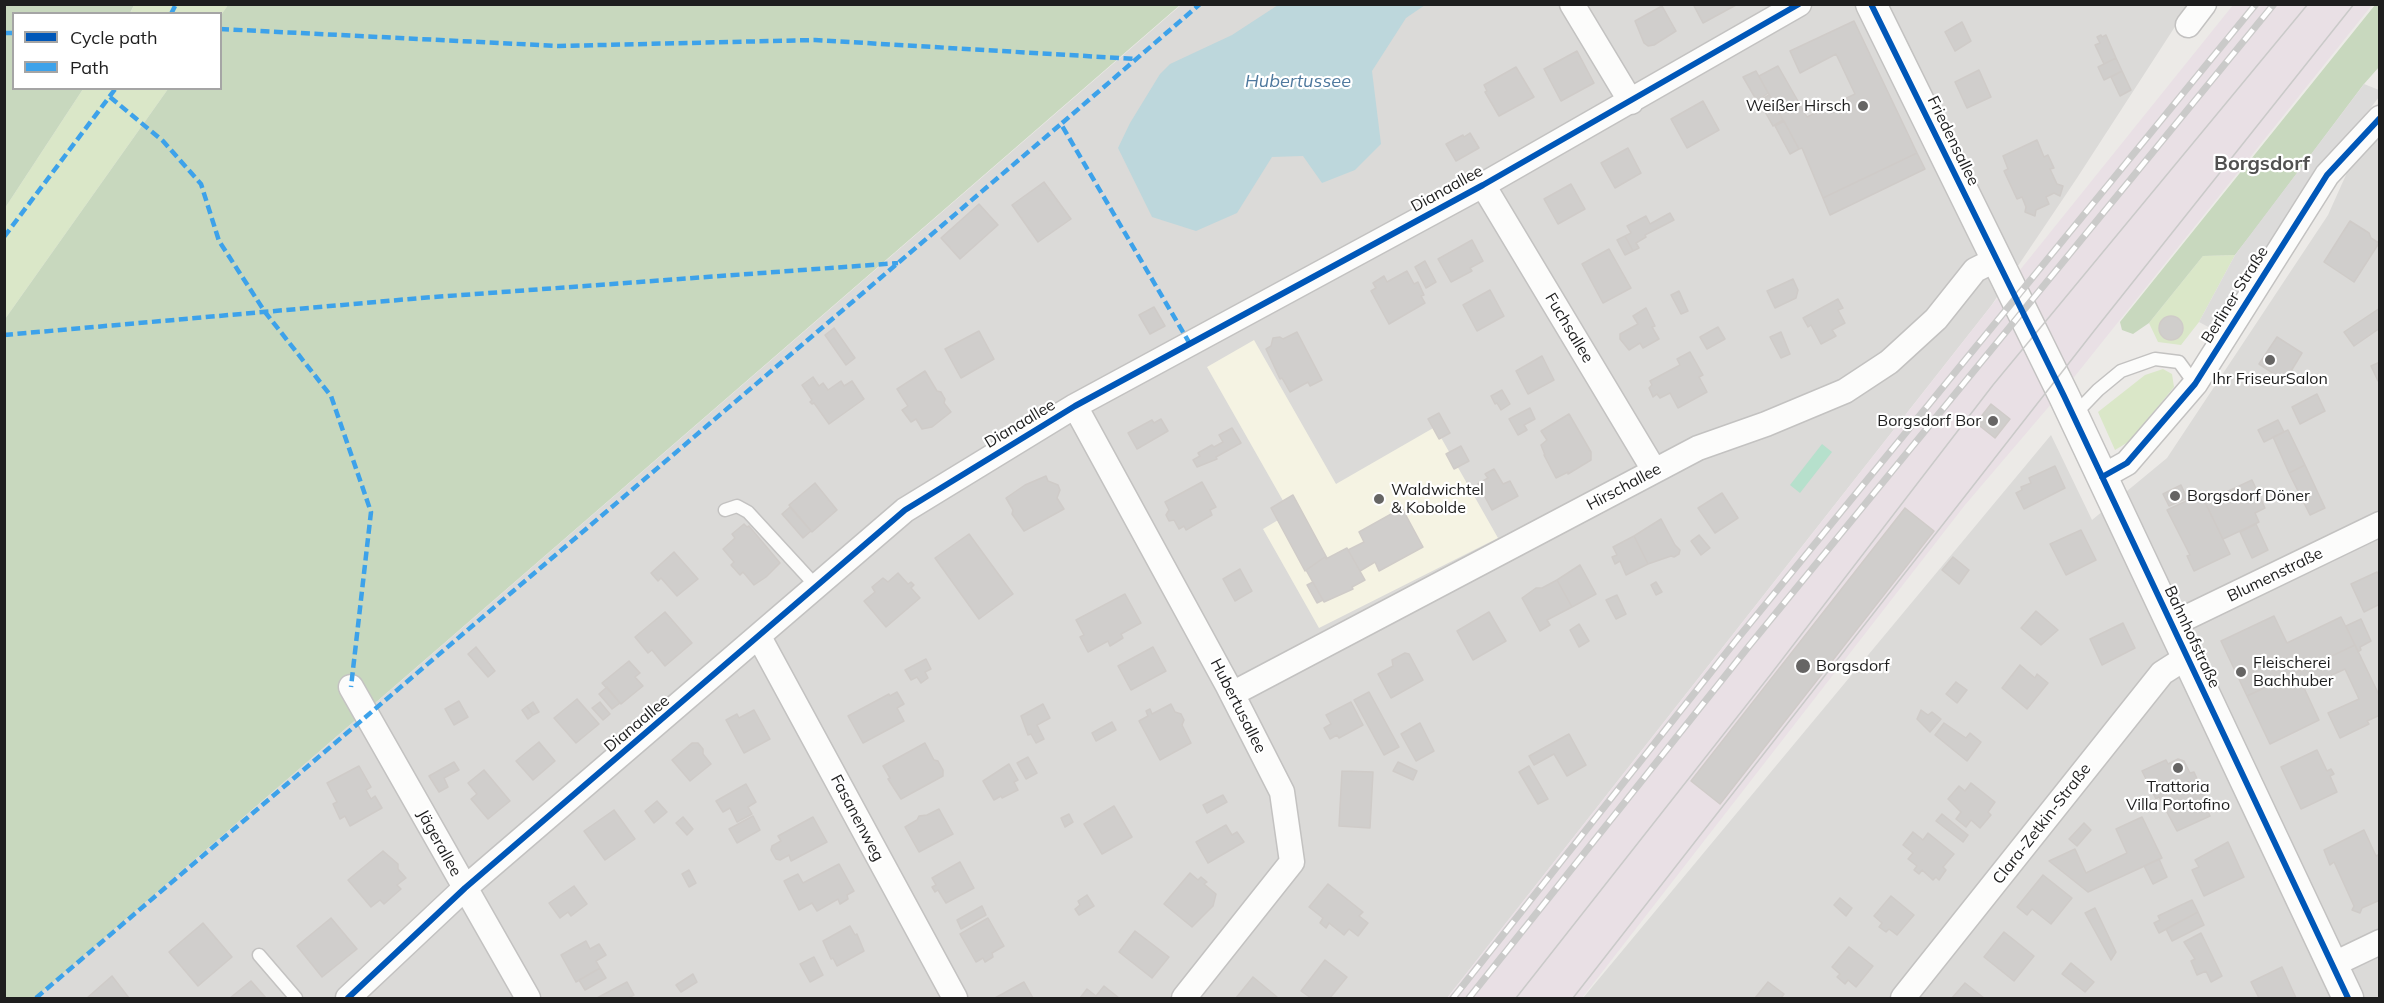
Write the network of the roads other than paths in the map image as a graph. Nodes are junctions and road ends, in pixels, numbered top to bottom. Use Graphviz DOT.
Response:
graph roads {
  1 [pos="1572,4"];
  2 [pos="1799,4"];
  3 [pos="1871,4"];
  4 [pos="2204,4"];
  5 [pos="2188,25"];
  6 [pos="1631,102"];
  7 [pos="2379,118"];
  8 [pos="1483,185"];
  9 [pos="1983,267"];
  10 [pos="2010,289"];
  11 [pos="2195,384"];
  12 [pos="1075,406"];
  13 [pos="2074,416"];
  14 [pos="1654,470"];
  15 [pos="2102,477"];
  16 [pos="725,510"];
  17 [pos="2379,524"];
  18 [pos="817,587"];
  19 [pos="2171,625"];
  20 [pos="759,637"];
  21 [pos="2187,657"];
  22 [pos="351,687"];
  23 [pos="1232,694"];
  24 [pos="465,888"];
  25 [pos="2379,942"];
  26 [pos="259,955"];
  27 [pos="2332,965"];
  28 [pos="296,999"];
  29 [pos="348,999"];
  30 [pos="528,999"];
  31 [pos="955,999"];
  32 [pos="1184,999"];
  33 [pos="1903,999"];
  34 [pos="2348,999"];
  1 -- 6 [label="street"];
  2 -- 6 [label="street, Dianaallee"];
  3 -- 9 [label="street, Friedensallee"];
  4 -- 5 [label="street"];
  6 -- 8 [label="street, Dianaallee"];
  7 -- 11 [label="street, Berliner Straße"];
  8 -- 12 [label="street, Dianaallee"];
  8 -- 14 [label="street, Fuchsallee"];
  9 -- 10 [label="street, Friedensallee"];
  9 -- 14 [label="street, Hirschallee"];
  10 -- 13 [label="street, Bahnhofstraße"];
  11 -- 13 [label="lane"];
  11 -- 15 [label="street, Berliner Straße"];
  12 -- 18 [label="street, Dianaallee"];
  12 -- 23 [label="street, Hubertusallee"];
  13 -- 15 [label="street, Bahnhofstraße"];
  14 -- 23 [label="street, Hirschallee"];
  15 -- 19 [label="street, Bahnhofstraße"];
  16 -- 18 [label="lane"];
  17 -- 19 [label="street, Blumenstraße"];
  18 -- 20 [label="street, Dianaallee"];
  19 -- 21 [label="street, Bahnhofstraße"];
  20 -- 24 [label="street, Dianaallee"];
  20 -- 31 [label="street, Fasanenweg"];
  21 -- 27 [label="street, Bahnhofstraße"];
  21 -- 33 [label="street, Clara-Zetkin-Straße"];
  22 -- 24 [label="street, Jägerallee"];
  23 -- 32 [label="street, Hubertusallee"];
  24 -- 29 [label="street, Dianaallee"];
  24 -- 30 [label="street, Jägerallee"];
  25 -- 27 [label="street"];
  26 -- 28 [label="lane"];
  27 -- 34 [label="street, Bahnhofstraße"];
}
